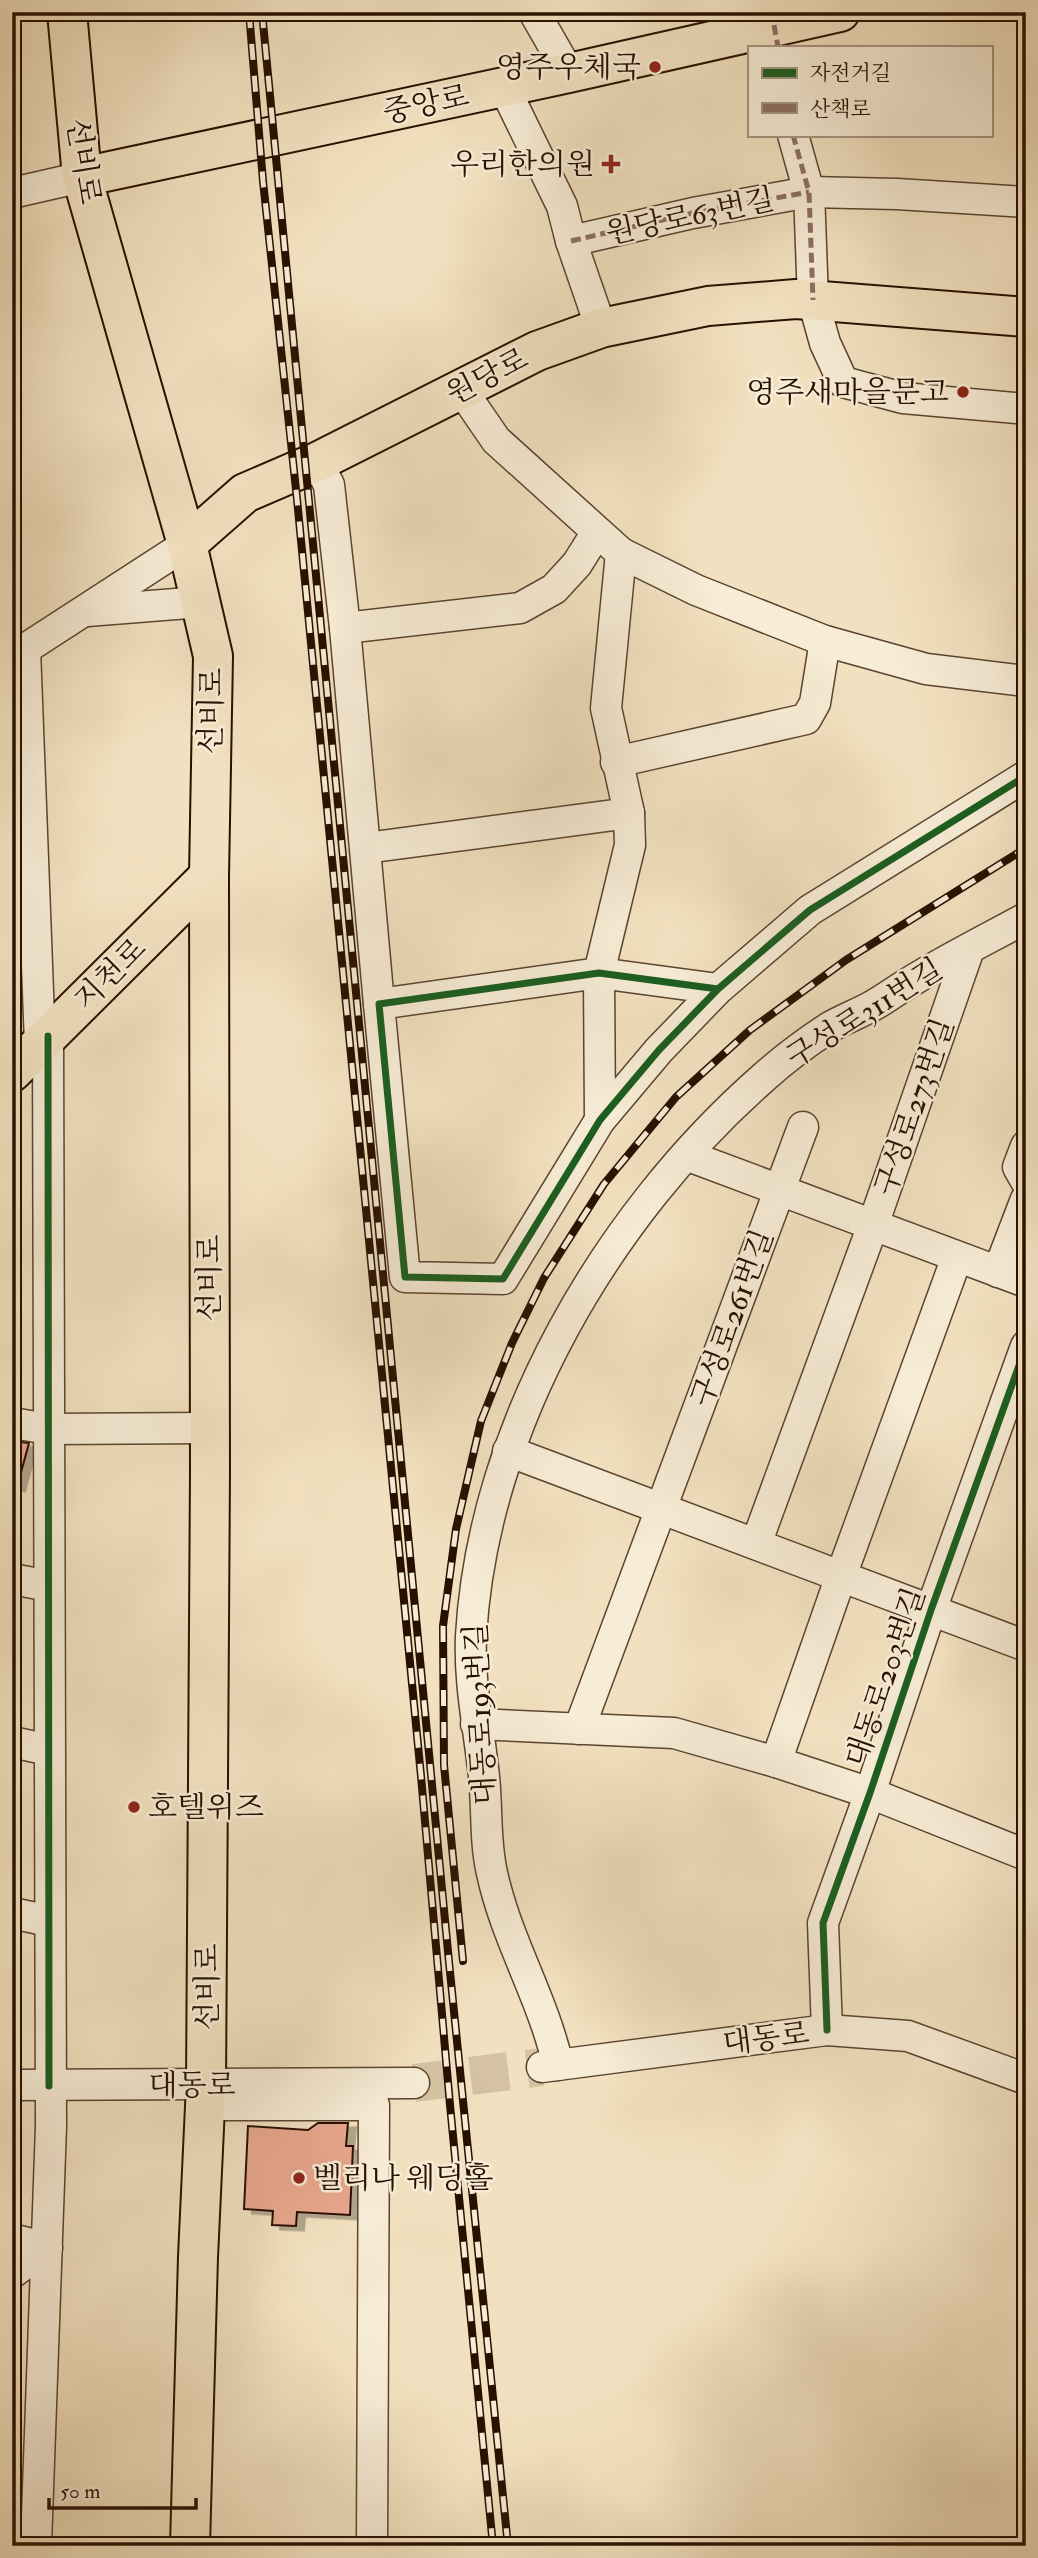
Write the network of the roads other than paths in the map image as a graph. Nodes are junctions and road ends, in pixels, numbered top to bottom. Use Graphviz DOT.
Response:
graph roads {
  1 [pos="66,12"];
  2 [pos="534,12"];
  3 [pos="840,12"];
  4 [pos="776,36"];
  5 [pos="569,73"];
  6 [pos="504,87"];
  7 [pos="793,136"];
  8 [pos="82,177"];
  9 [pos="809,192"];
  10 [pos="12,193"];
  11 [pos="1026,202"];
  12 [pos="571,242"];
  13 [pos="813,300"];
  14 [pos="1026,317"];
  15 [pos="601,328"];
  16 [pos="461,388"];
  17 [pos="1026,409"];
  18 [pos="317,462"];
  19 [pos="597,533"];
  20 [pos="187,544"];
  21 [pos="621,552"];
  22 [pos="201,602"];
  23 [pos="83,611"];
  24 [pos="345,628"];
  25 [pos="825,641"];
  26 [pos="19,651"];
  27 [pos="1026,681"];
  28 [pos="616,762"];
  29 [pos="1026,776"];
  30 [pos="629,813"];
  31 [pos="366,848"];
  32 [pos="23,867"];
  33 [pos="209,876"];
  34 [pos="1026,918"];
  35 [pos="969,949"];
  36 [pos="599,973"];
  37 [pos="718,989"];
  38 [pos="379,1004"];
  39 [pos="44,1040"];
  40 [pos="12,1072"];
  41 [pos="600,1120"];
  42 [pos="803,1127"];
  43 [pos="1026,1146"];
  44 [pos="686,1156"];
  45 [pos="1026,1181"];
  46 [pos="780,1190"];
  47 [pos="1026,1199"];
  48 [pos="873,1225"];
  49 [pos="957,1256"];
  50 [pos="1012,1277"];
  51 [pos="1026,1346"];
  52 [pos="12,1423"];
  53 [pos="209,1428"];
  54 [pos="48,1429"];
  55 [pos="508,1451"];
  56 [pos="661,1508"];
  57 [pos="756,1544"];
  58 [pos="841,1576"];
  59 [pos="12,1579"];
  60 [pos="49,1586"];
  61 [pos="931,1610"];
  62 [pos="1026,1646"];
  63 [pos="476,1724"];
  64 [pos="579,1729"];
  65 [pos="12,1742"];
  66 [pos="49,1749"];
  67 [pos="776,1762"];
  68 [pos="870,1793"];
  69 [pos="1026,1855"];
  70 [pos="12,1913"];
  71 [pos="49,1921"];
  72 [pos="827,2030"];
  73 [pos="550,2066"];
  74 [pos="1026,2079"];
  75 [pos="414,2083"];
  76 [pos="12,2085"];
  77 [pos="49,2086"];
  78 [pos="206,2095"];
  79 [pos="12,2239"];
  80 [pos="47,2248"];
  81 [pos="12,2273"];
  82 [pos="39,2545"];
  83 [pos="190,2546"];
  84 [pos="372,2546"];
  1 -- 8 [label="main road, 선비로"];
  2 -- 5 [label="street"];
  3 -- 4 [label="main road, 중앙로"];
  4 -- 5 [label="main road, 중앙로"];
  5 -- 6 [label="main road, 중앙로"];
  6 -- 8 [label="main road, 중앙로"];
  6 -- 12 [label="street"];
  7 -- 9 [label="street"];
  8 -- 10 [label="street, 중앙로"];
  8 -- 20 [label="main road, 선비로"];
  9 -- 11 [label="street, 원당로63번길"];
  9 -- 12 [label="street, 원당로63번길"];
  9 -- 13 [label="street"];
  12 -- 15 [label="street"];
  13 -- 14 [label="main road, 원당로"];
  13 -- 15 [label="main road, 원당로"];
  13 -- 17 [label="street"];
  15 -- 16 [label="main road, 원당로"];
  16 -- 18 [label="main road, 원당로"];
  16 -- 19 [label="street"];
  18 -- 20 [label="main road, 원당로"];
  18 -- 24 [label="street"];
  19 -- 21 [label="street"];
  19 -- 24 [label="street"];
  20 -- 22 [label="main road, 선비로"];
  20 -- 23 [label="street, 원당로"];
  21 -- 25 [label="street"];
  21 -- 28 [label="street"];
  22 -- 23 [label="street"];
  22 -- 33 [label="main road, 선비로"];
  23 -- 26 [label="street, 원당로"];
  24 -- 31 [label="street"];
  25 -- 27 [label="street"];
  25 -- 28 [label="street"];
  26 -- 32 [label="street"];
  28 -- 30 [label="street"];
  29 -- 37 [label="street"];
  30 -- 31 [label="street"];
  30 -- 36 [label="street"];
  31 -- 38 [label="street"];
  32 -- 39 [label="street"];
  33 -- 39 [label="main road, 지천로"];
  33 -- 53 [label="main road, 선비로"];
  34 -- 35 [label="street, 구성로311번길"];
  35 -- 44 [label="street, 구성로311번길"];
  35 -- 48 [label="street, 구성로273번길"];
  36 -- 37 [label="street"];
  36 -- 38 [label="street"];
  36 -- 41 [label="street"];
  37 -- 41 [label="street"];
  38 -- 41 [label="street"];
  39 -- 40 [label="main road, 지천로"];
  39 -- 54 [label="street"];
  42 -- 46 [label="street, 구성로261번길"];
  43 -- 45 [label="street"];
  44 -- 46 [label="street, 구성로273번길"];
  44 -- 55 [label="street, 대동로193번길"];
  46 -- 48 [label="street, 구성로273번길"];
  46 -- 56 [label="street, 구성로261번길"];
  47 -- 50 [label="street, 구성로273번길"];
  48 -- 49 [label="street, 구성로273번길"];
  48 -- 57 [label="street"];
  49 -- 50 [label="street, 구성로273번길"];
  49 -- 58 [label="street"];
  51 -- 61 [label="street, 대동로203번길"];
  52 -- 54 [label="street"];
  53 -- 54 [label="street"];
  53 -- 78 [label="main road, 선비로"];
  54 -- 60 [label="street"];
  55 -- 56 [label="street"];
  55 -- 63 [label="street, 대동로193번길"];
  56 -- 57 [label="street"];
  56 -- 64 [label="street, 구성로261번길"];
  57 -- 58 [label="street"];
  58 -- 61 [label="street"];
  58 -- 67 [label="street"];
  59 -- 60 [label="street"];
  60 -- 66 [label="street"];
  61 -- 62 [label="street"];
  61 -- 68 [label="street, 대동로203번길"];
  63 -- 64 [label="street"];
  63 -- 73 [label="street, 대동로193번길"];
  64 -- 67 [label="street"];
  65 -- 66 [label="street"];
  66 -- 71 [label="street"];
  67 -- 68 [label="street"];
  68 -- 69 [label="street"];
  68 -- 72 [label="street, 대동로203번길"];
  70 -- 71 [label="street"];
  71 -- 77 [label="street"];
  72 -- 73 [label="street, 대동로"];
  72 -- 74 [label="street, 대동로"];
  75 -- 78 [label="street, 대동로"];
  76 -- 77 [label="street, 대동로"];
  77 -- 78 [label="street, 대동로"];
  77 -- 80 [label="street"];
  78 -- 83 [label="main road, 선비로"];
  78 -- 84 [label="street"];
  79 -- 80 [label="street"];
  80 -- 81 [label="street"];
  80 -- 82 [label="street"];
}
